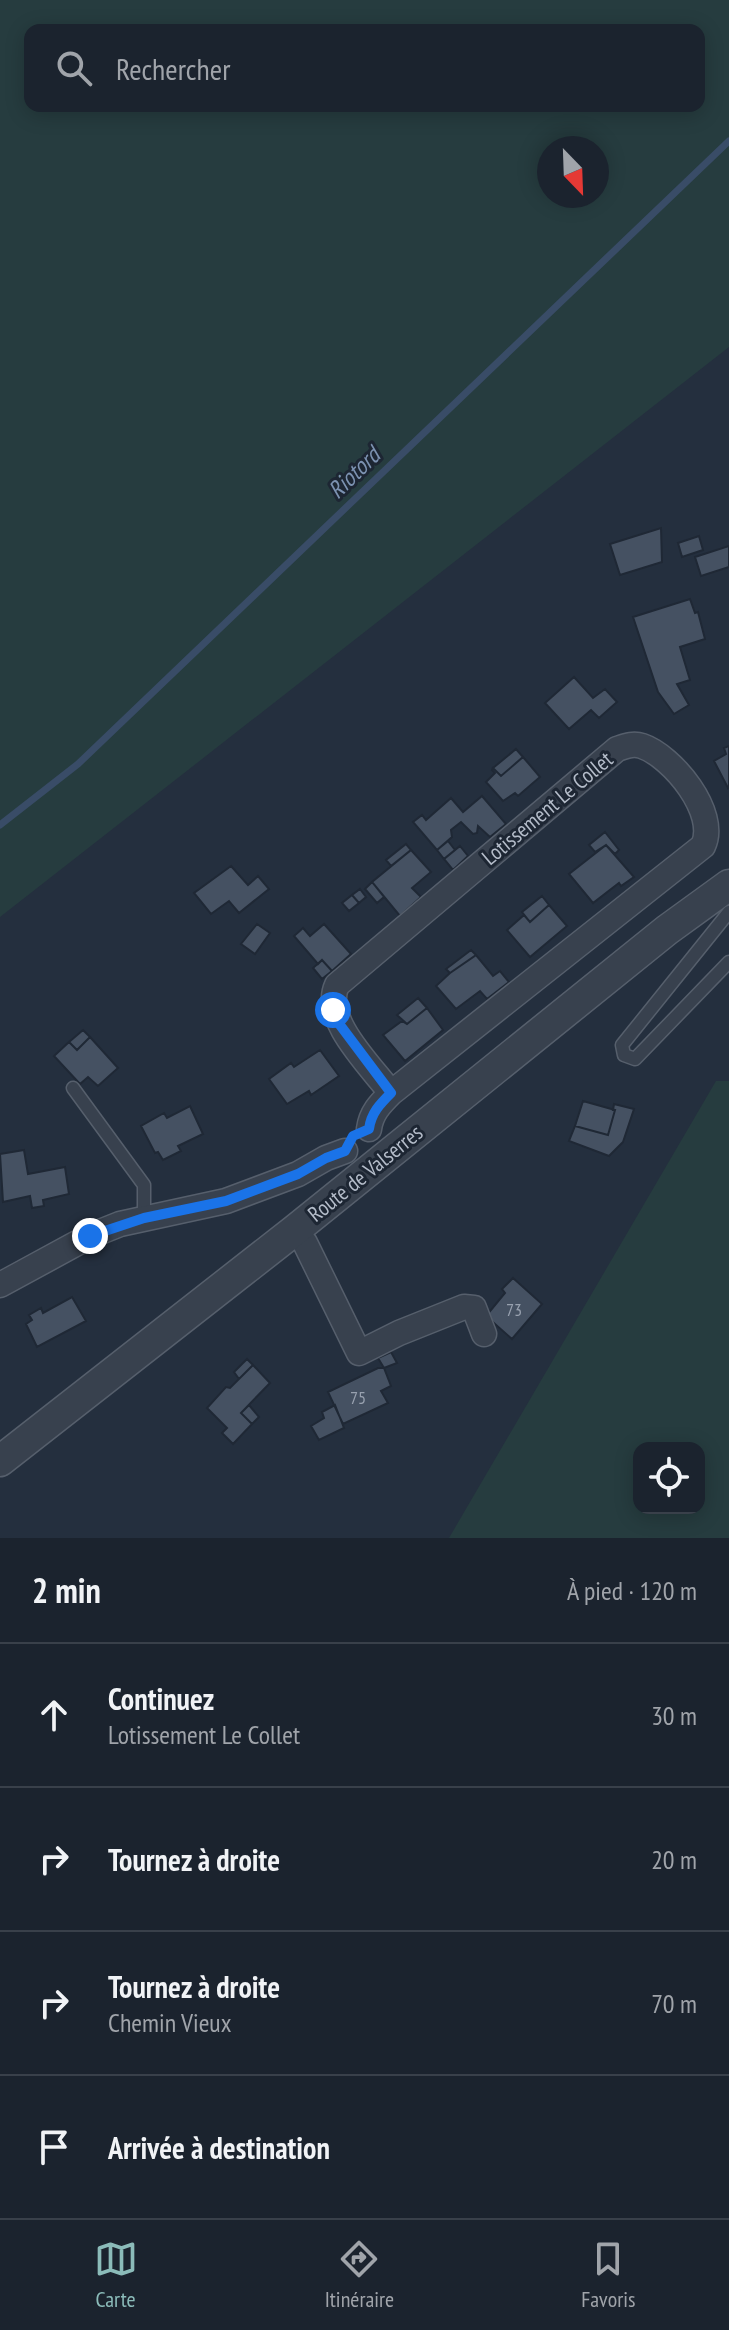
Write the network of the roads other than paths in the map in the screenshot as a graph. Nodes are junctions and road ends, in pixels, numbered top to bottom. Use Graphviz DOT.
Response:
graph roads {
  1 [pos="729,885"];
  2 [pos="729,912"];
  3 [pos="729,962"];
  4 [pos="73,1088"];
  5 [pos="391,1093"];
  6 [pos="369,1129"];
  7 [pos="399,1146"];
  8 [pos="351,1165"];
  9 [pos="144,1218"];
  10 [pos="295,1230"];
  11 [pos="0,1285"];
  12 [pos="484,1334"];
  13 [pos="0,1461"];
  1 -- 7 [label="street, Route de Valserres"];
  2 -- 3 [label="lane"];
  4 -- 9 [label="lane"];
  5 -- 5 [label="street, Lotissement Le Collet"];
  5 -- 6 [label="street, Lotissement Le Collet"];
  6 -- 7 [label="street"];
  6 -- 8 [label="street, Lotissement Le Collet"];
  7 -- 8 [label="street, Route de Valserres"];
  8 -- 9 [label="street, Lotissement Le Collet"];
  8 -- 10 [label="street, Route de Valserres"];
  9 -- 11 [label="street, Lotissement Le Collet"];
  10 -- 12 [label="street"];
  10 -- 13 [label="street, Route de Valserres"];
}
